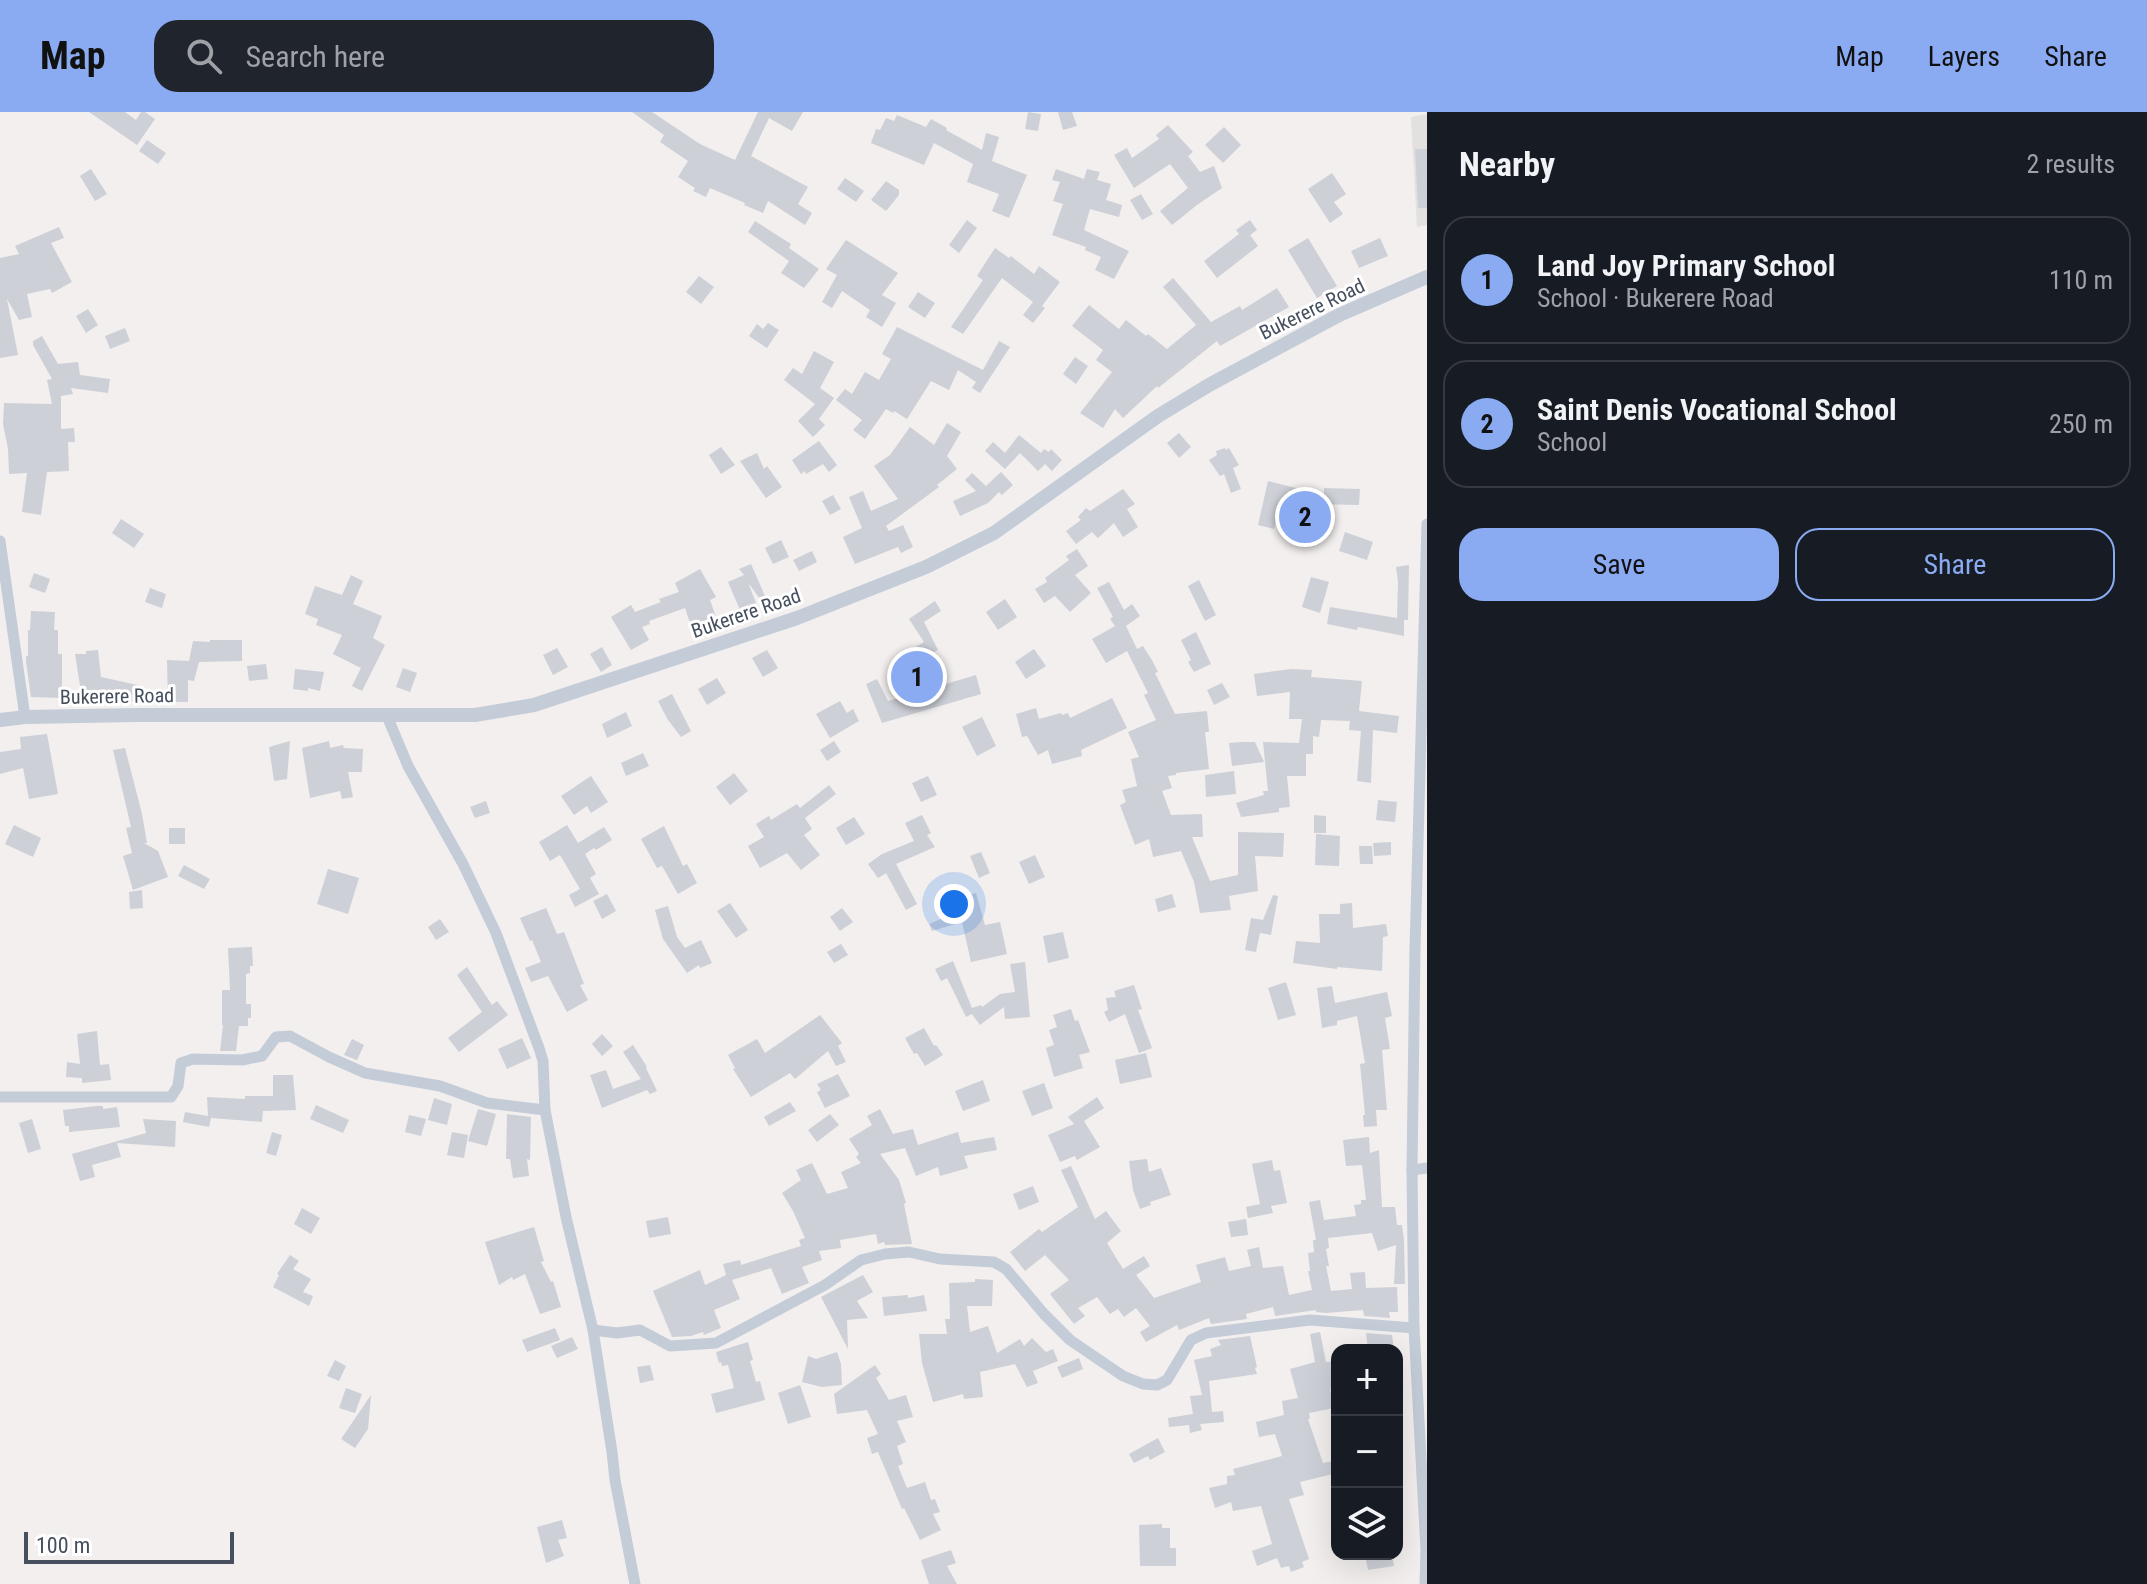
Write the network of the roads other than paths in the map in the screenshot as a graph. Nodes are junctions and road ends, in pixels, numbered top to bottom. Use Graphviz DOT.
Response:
graph roads {
  1 [pos="1427,277"];
  2 [pos="1427,528"];
  3 [pos="0,541"];
  4 [pos="387,716"];
  5 [pos="25,717"];
  6 [pos="0,720"];
  7 [pos="0,1097"];
  8 [pos="545,1110"];
  9 [pos="1427,1168"];
  10 [pos="1412,1170"];
  11 [pos="1414,1328"];
  12 [pos="593,1330"];
  13 [pos="1424,1426"];
  14 [pos="1426,1549"];
  15 [pos="1426,1578"];
  16 [pos="635,1584"];
  1 -- 4 [label="street, Bukerere Road"];
  2 -- 10 [label="street"];
  3 -- 5 [label="street"];
  4 -- 5 [label="street, Bukerere Road"];
  4 -- 8 [label="street"];
  5 -- 6 [label="street, Bukerere Road"];
  7 -- 8 [label="street"];
  8 -- 12 [label="street"];
  9 -- 10 [label="street"];
  10 -- 11 [label="street"];
  11 -- 12 [label="street"];
  11 -- 13 [label="street"];
  12 -- 16 [label="street"];
  13 -- 14 [label="street"];
  14 -- 15 [label="street"];
}
